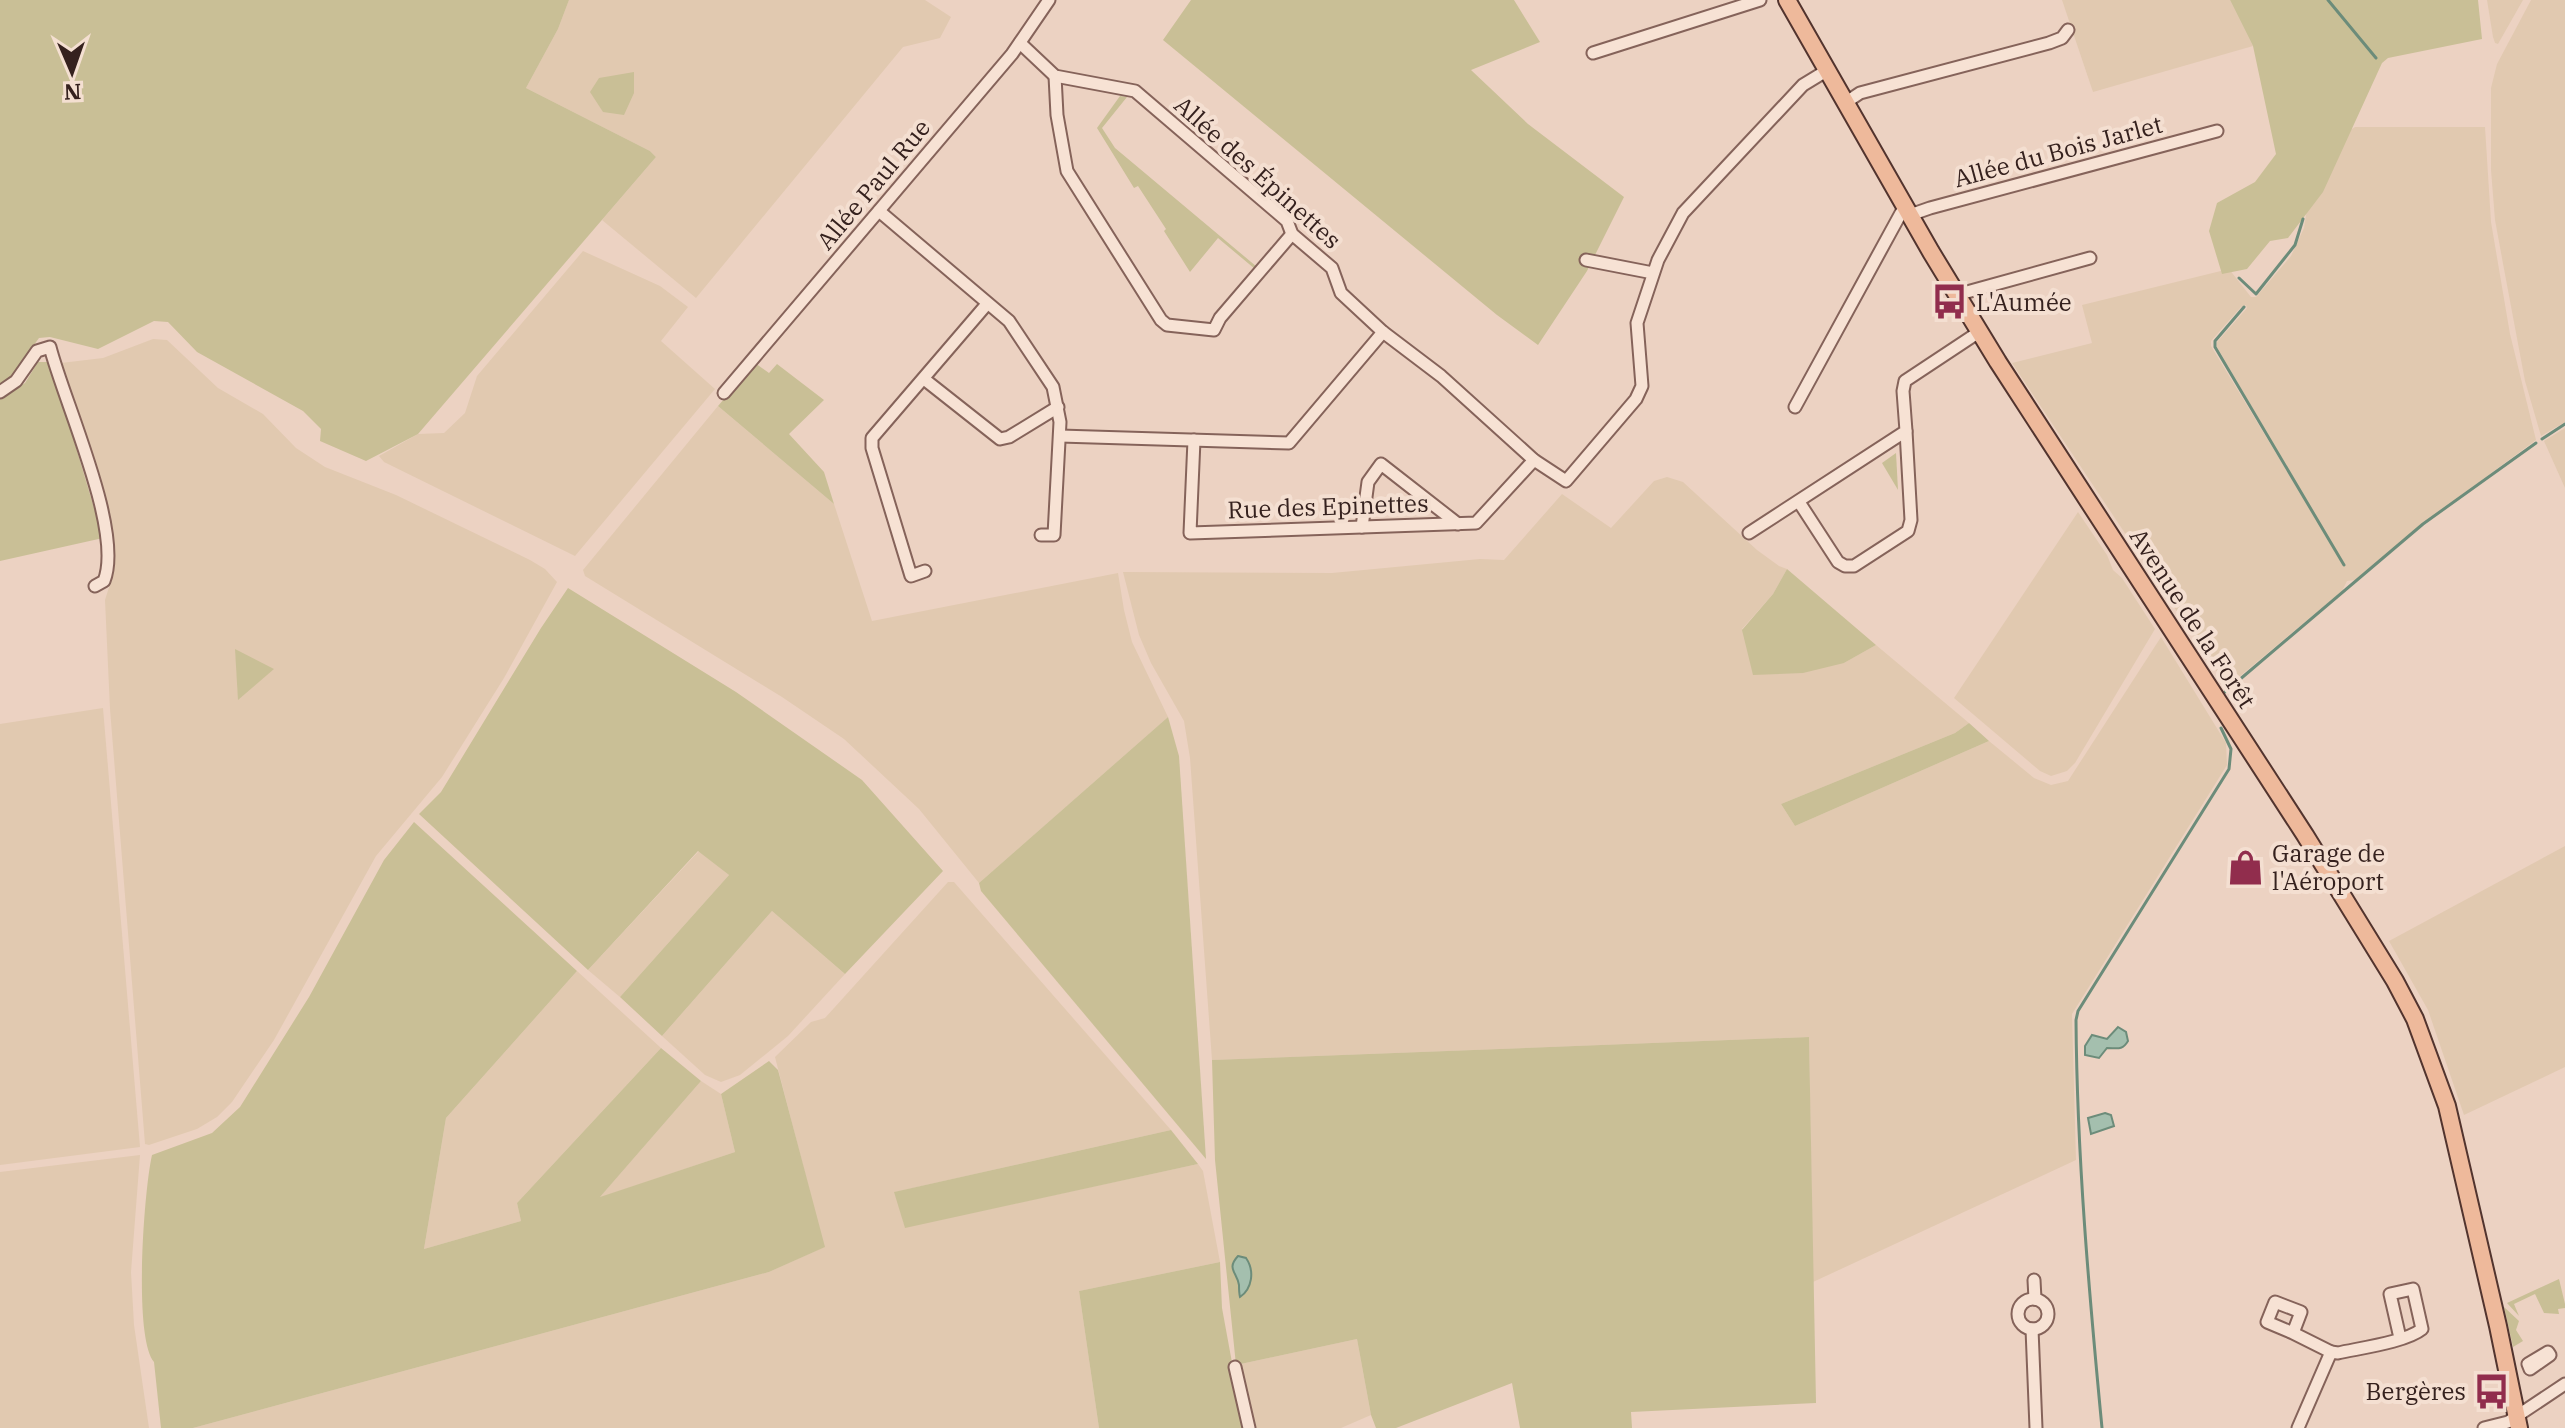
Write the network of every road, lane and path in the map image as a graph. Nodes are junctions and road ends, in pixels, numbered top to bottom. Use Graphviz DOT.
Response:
graph roads {
  1 [pos="1049,0"];
  2 [pos="1760,0"];
  3 [pos="1787,0"];
  4 [pos="2068,30"];
  5 [pos="1020,43"];
  6 [pos="1593,53"];
  7 [pos="1826,71"];
  8 [pos="1055,76"];
  9 [pos="1845,103"];
  10 [pos="2217,131"];
  11 [pos="879,211"];
  12 [pos="1908,212"];
  13 [pos="1292,234"];
  14 [pos="2090,258"];
  15 [pos="1586,260"];
  16 [pos="1653,273"];
  17 [pos="1956,295"];
  18 [pos="987,304"];
  19 [pos="1383,332"];
  20 [pos="1979,332"];
  21 [pos="924,379"];
  22 [pos="0,392"];
  23 [pos="724,393"];
  24 [pos="1058,407"];
  25 [pos="1795,407"];
  26 [pos="1906,431"];
  27 [pos="1060,436"];
  28 [pos="1194,440"];
  29 [pos="1534,460"];
  30 [pos="1799,502"];
  31 [pos="1459,524"];
  32 [pos="1362,527"];
  33 [pos="1749,533"];
  34 [pos="1041,535"];
  35 [pos="925,571"];
  36 [pos="95,586"];
  37 [pos="2034,1280"];
  38 [pos="2035,1299"];
  39 [pos="2032,1329"];
  40 [pos="2293,1333"];
  41 [pos="2400,1338"];
  42 [pos="2331,1352"];
  43 [pos="1235,1367"];
  44 [pos="2565,1384"];
  45 [pos="2513,1424"];
  46 [pos="1249,1428"];
  47 [pos="2036,1428"];
  48 [pos="2298,1428"];
  49 [pos="2484,1428"];
  1 -- 5 [label="street, Allée Paul Rue"];
  2 -- 6 [label="street"];
  3 -- 7 [label="main road, Avenue de la Forêt"];
  4 -- 9 [label="street"];
  5 -- 8 [label="street"];
  5 -- 11 [label="street, Allée Paul Rue"];
  7 -- 9 [label="main road, Avenue de la Forêt"];
  7 -- 16 [label="street"];
  8 -- 13 [label="street, Allée des Épinettes"];
  8 -- 13 [label="street"];
  9 -- 12 [label="main road, Avenue de la Forêt"];
  10 -- 12 [label="street, Allée du Bois Jarlet"];
  11 -- 18 [label="street"];
  11 -- 23 [label="street, Allée Paul Rue"];
  12 -- 17 [label="main road, Avenue de la Forêt"];
  12 -- 25 [label="street"];
  13 -- 19 [label="street, Allée des Épinettes"];
  14 -- 17 [label="street"];
  15 -- 16 [label="street"];
  16 -- 29 [label="street, Allée des Épinettes"];
  17 -- 20 [label="main road, Avenue de la Forêt"];
  18 -- 21 [label="street"];
  18 -- 24 [label="street"];
  19 -- 28 [label="street"];
  19 -- 29 [label="street, Allée des Épinettes"];
  20 -- 26 [label="street"];
  20 -- 45 [label="main road, Avenue de la Forêt"];
  21 -- 24 [label="street"];
  21 -- 35 [label="street"];
  22 -- 36 [label="street"];
  24 -- 27 [label="street"];
  26 -- 30 [label="street"];
  26 -- 30 [label="street"];
  27 -- 28 [label="street"];
  27 -- 34 [label="street"];
  28 -- 32 [label="street, Rue des Epinettes"];
  29 -- 31 [label="street, Rue des Epinettes"];
  30 -- 33 [label="street"];
  31 -- 32 [label="street, Rue des Epinettes"];
  31 -- 32 [label="street"];
  37 -- 38 [label="street"];
  38 -- 39 [label="street"];
  38 -- 39 [label="street"];
  39 -- 47 [label="street"];
  40 -- 42 [label="street"];
  41 -- 42 [label="street"];
  42 -- 48 [label="street"];
  43 -- 46 [label="street"];
  44 -- 45 [label="street"];
  45 -- 49 [label="street"];
}
